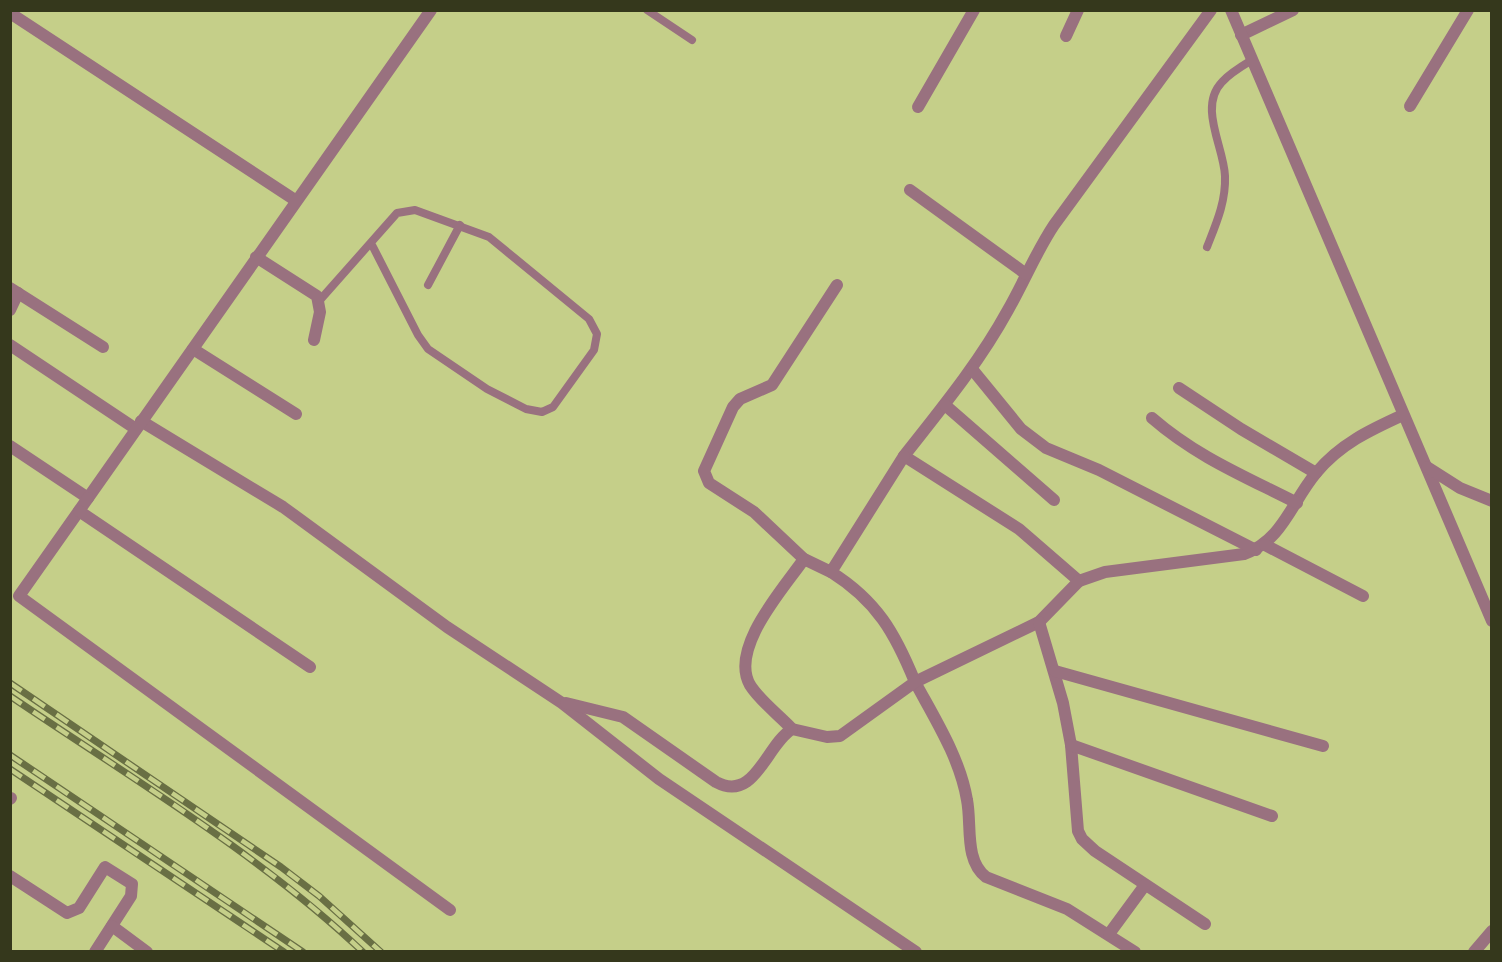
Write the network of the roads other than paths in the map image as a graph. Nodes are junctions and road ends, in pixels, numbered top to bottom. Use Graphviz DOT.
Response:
graph roads {
  1 [pos="647,10"];
  2 [pos="974,10"];
  3 [pos="1078,10"];
  4 [pos="1211,10"];
  5 [pos="1231,10"];
  6 [pos="1293,10"];
  7 [pos="1468,10"];
  8 [pos="430,11"];
  9 [pos="10,13"];
  10 [pos="1241,35"];
  11 [pos="1066,36"];
  12 [pos="692,40"];
  13 [pos="1252,60"];
  14 [pos="1410,106"];
  15 [pos="918,107"];
  16 [pos="910,190"];
  17 [pos="295,200"];
  18 [pos="460,225"];
  19 [pos="371,243"];
  20 [pos="1207,248"];
  21 [pos="256,257"];
  22 [pos="1026,274"];
  23 [pos="428,285"];
  24 [pos="837,285"];
  25 [pos="14,290"];
  26 [pos="320,300"];
  27 [pos="10,310"];
  28 [pos="314,340"];
  29 [pos="10,345"];
  30 [pos="103,347"];
  31 [pos="193,348"];
  32 [pos="972,369"];
  33 [pos="1179,388"];
  34 [pos="945,405"];
  35 [pos="296,414"];
  36 [pos="1403,415"];
  37 [pos="1152,418"];
  38 [pos="138,425"];
  39 [pos="10,446"];
  40 [pos="904,456"];
  41 [pos="1426,466"];
  42 [pos="1316,473"];
  43 [pos="88,498"];
  44 [pos="1054,500"];
  45 [pos="1491,501"];
  46 [pos="1297,503"];
  47 [pos="79,511"];
  48 [pos="1261,547"];
  49 [pos="804,559"];
  50 [pos="831,572"];
  51 [pos="1079,581"];
  52 [pos="15,593"];
  53 [pos="1363,596"];
  54 [pos="1491,621"];
  55 [pos="1039,622"];
  56 [pos="310,667"];
  57 [pos="1055,671"];
  58 [pos="915,682"];
  59 [pos="562,703"];
  60 [pos="792,729"];
  61 [pos="1071,745"];
  62 [pos="1323,746"];
  63 [pos="1272,816"];
  64 [pos="10,876"];
  65 [pos="1145,885"];
  66 [pos="450,910"];
  67 [pos="1205,924"];
  68 [pos="112,926"];
  69 [pos="1491,931"];
  70 [pos="1109,934"];
  71 [pos="95,951"];
  72 [pos="147,951"];
  73 [pos="916,951"];
  74 [pos="1135,951"];
  75 [pos="1474,951"];
  1 -- 12 [label="lane"];
  2 -- 15 [label="street"];
  3 -- 11 [label="street"];
  4 -- 22 [label="street"];
  5 -- 10 [label="street"];
  6 -- 10 [label="street"];
  7 -- 14 [label="street"];
  8 -- 17 [label="street"];
  9 -- 17 [label="street"];
  10 -- 13 [label="street"];
  13 -- 20 [label="lane"];
  13 -- 36 [label="street"];
  16 -- 22 [label="street"];
  17 -- 21 [label="street"];
  18 -- 19 [label="lane"];
  18 -- 19 [label="lane"];
  18 -- 23 [label="lane"];
  19 -- 26 [label="lane"];
  21 -- 26 [label="street"];
  21 -- 31 [label="street"];
  22 -- 32 [label="street"];
  24 -- 49 [label="street"];
  25 -- 27 [label="street"];
  25 -- 30 [label="street"];
  26 -- 28 [label="street"];
  29 -- 38 [label="street"];
  31 -- 35 [label="street"];
  31 -- 38 [label="street"];
  32 -- 34 [label="street"];
  32 -- 48 [label="street"];
  33 -- 42 [label="street"];
  34 -- 40 [label="street"];
  34 -- 44 [label="street"];
  36 -- 41 [label="street"];
  36 -- 42 [label="street"];
  37 -- 46 [label="street"];
  38 -- 43 [label="street"];
  38 -- 59 [label="street"];
  39 -- 43 [label="street"];
  40 -- 50 [label="street"];
  40 -- 51 [label="street"];
  41 -- 45 [label="street"];
  41 -- 54 [label="street"];
  42 -- 46 [label="street"];
  43 -- 47 [label="street"];
  46 -- 48 [label="street"];
  47 -- 52 [label="street"];
  47 -- 56 [label="street"];
  48 -- 51 [label="street"];
  48 -- 53 [label="street"];
  49 -- 50 [label="street"];
  49 -- 60 [label="street"];
  50 -- 58 [label="street"];
  51 -- 55 [label="street"];
  52 -- 66 [label="street"];
  55 -- 57 [label="street"];
  55 -- 58 [label="street"];
  57 -- 61 [label="street"];
  57 -- 62 [label="street"];
  58 -- 60 [label="street"];
  58 -- 70 [label="street"];
  59 -- 60 [label="street"];
  59 -- 73 [label="street"];
  61 -- 63 [label="street"];
  61 -- 65 [label="street"];
  64 -- 68 [label="street"];
  65 -- 67 [label="street"];
  65 -- 70 [label="street"];
  68 -- 71 [label="street"];
  68 -- 72 [label="street"];
  69 -- 75 [label="street"];
  70 -- 74 [label="street"];
}
